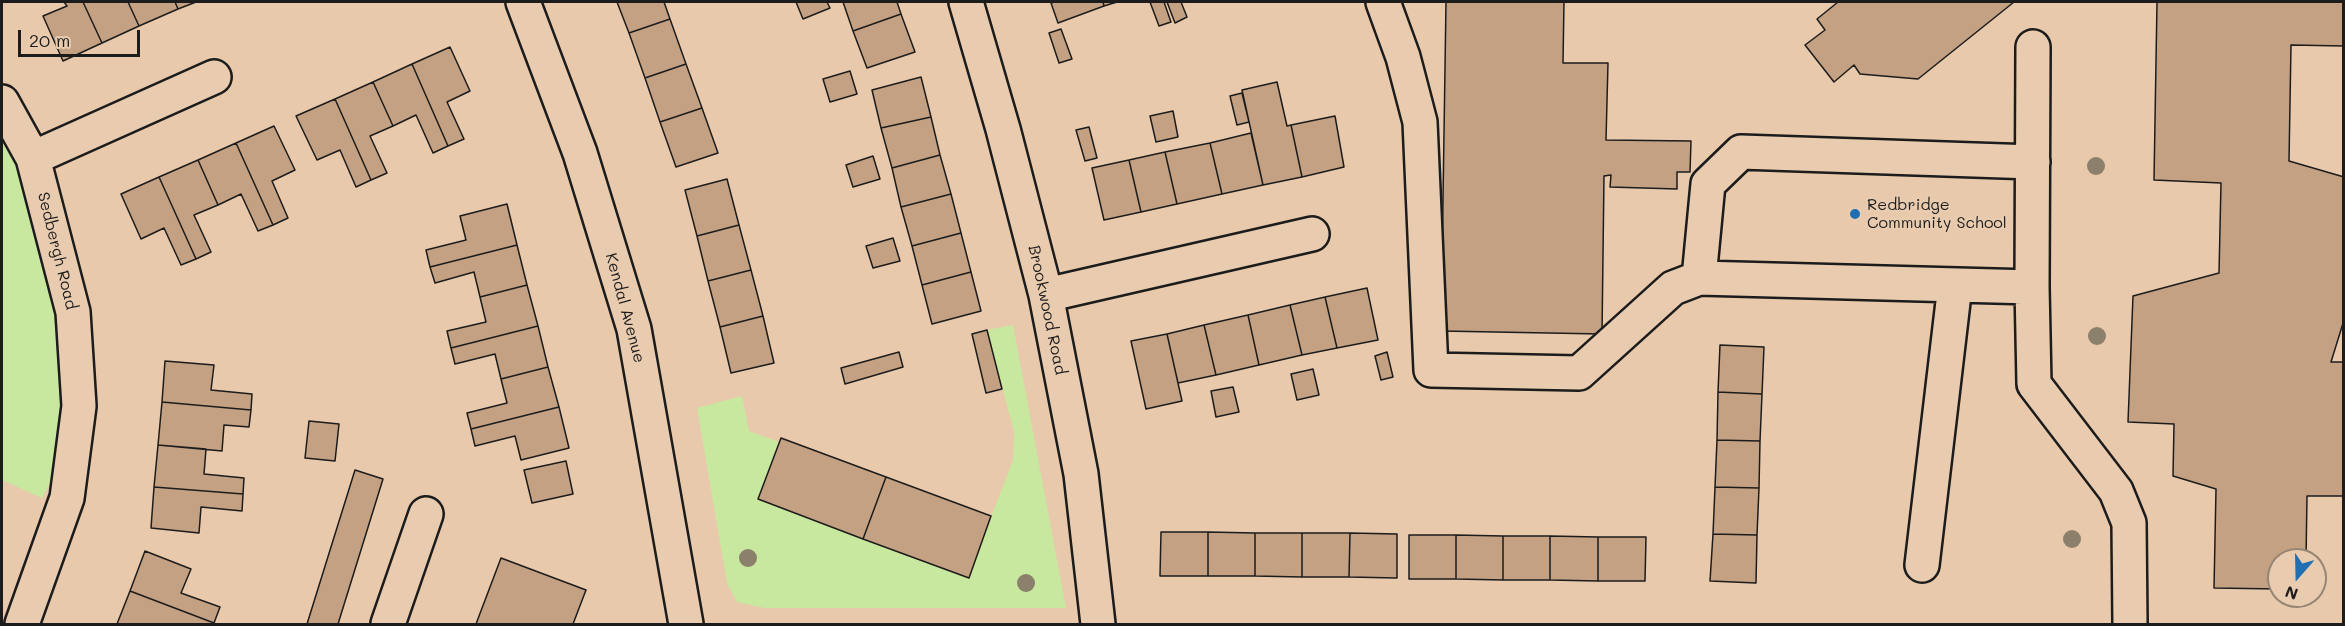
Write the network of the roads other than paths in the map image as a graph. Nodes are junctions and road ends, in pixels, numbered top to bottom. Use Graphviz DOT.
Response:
graph roads {
  1 [pos="523,2"];
  2 [pos="966,2"];
  3 [pos="1383,2"];
  4 [pos="2033,47"];
  5 [pos="214,77"];
  6 [pos="2,102"];
  7 [pos="33,158"];
  8 [pos="2033,162"];
  9 [pos="1312,234"];
  10 [pos="1699,278"];
  11 [pos="1955,285"];
  12 [pos="2032,287"];
  13 [pos="1046,295"];
  14 [pos="426,514"];
  15 [pos="1923,565"];
  16 [pos="22,624"];
  17 [pos="388,624"];
  18 [pos="686,624"];
  19 [pos="1098,624"];
  20 [pos="2130,624"];
  1 -- 18 [label="street, Kendal Avenue"];
  2 -- 13 [label="street, Brookwood Road"];
  3 -- 10 [label="street"];
  4 -- 8 [label="street"];
  5 -- 7 [label="street"];
  6 -- 7 [label="street, Sedbergh Road"];
  7 -- 16 [label="street, Sedbergh Road"];
  8 -- 10 [label="street"];
  8 -- 12 [label="street"];
  9 -- 13 [label="street"];
  10 -- 11 [label="street"];
  11 -- 12 [label="street"];
  11 -- 15 [label="street"];
  12 -- 20 [label="street"];
  13 -- 19 [label="street, Brookwood Road"];
  14 -- 17 [label="street"];
}
